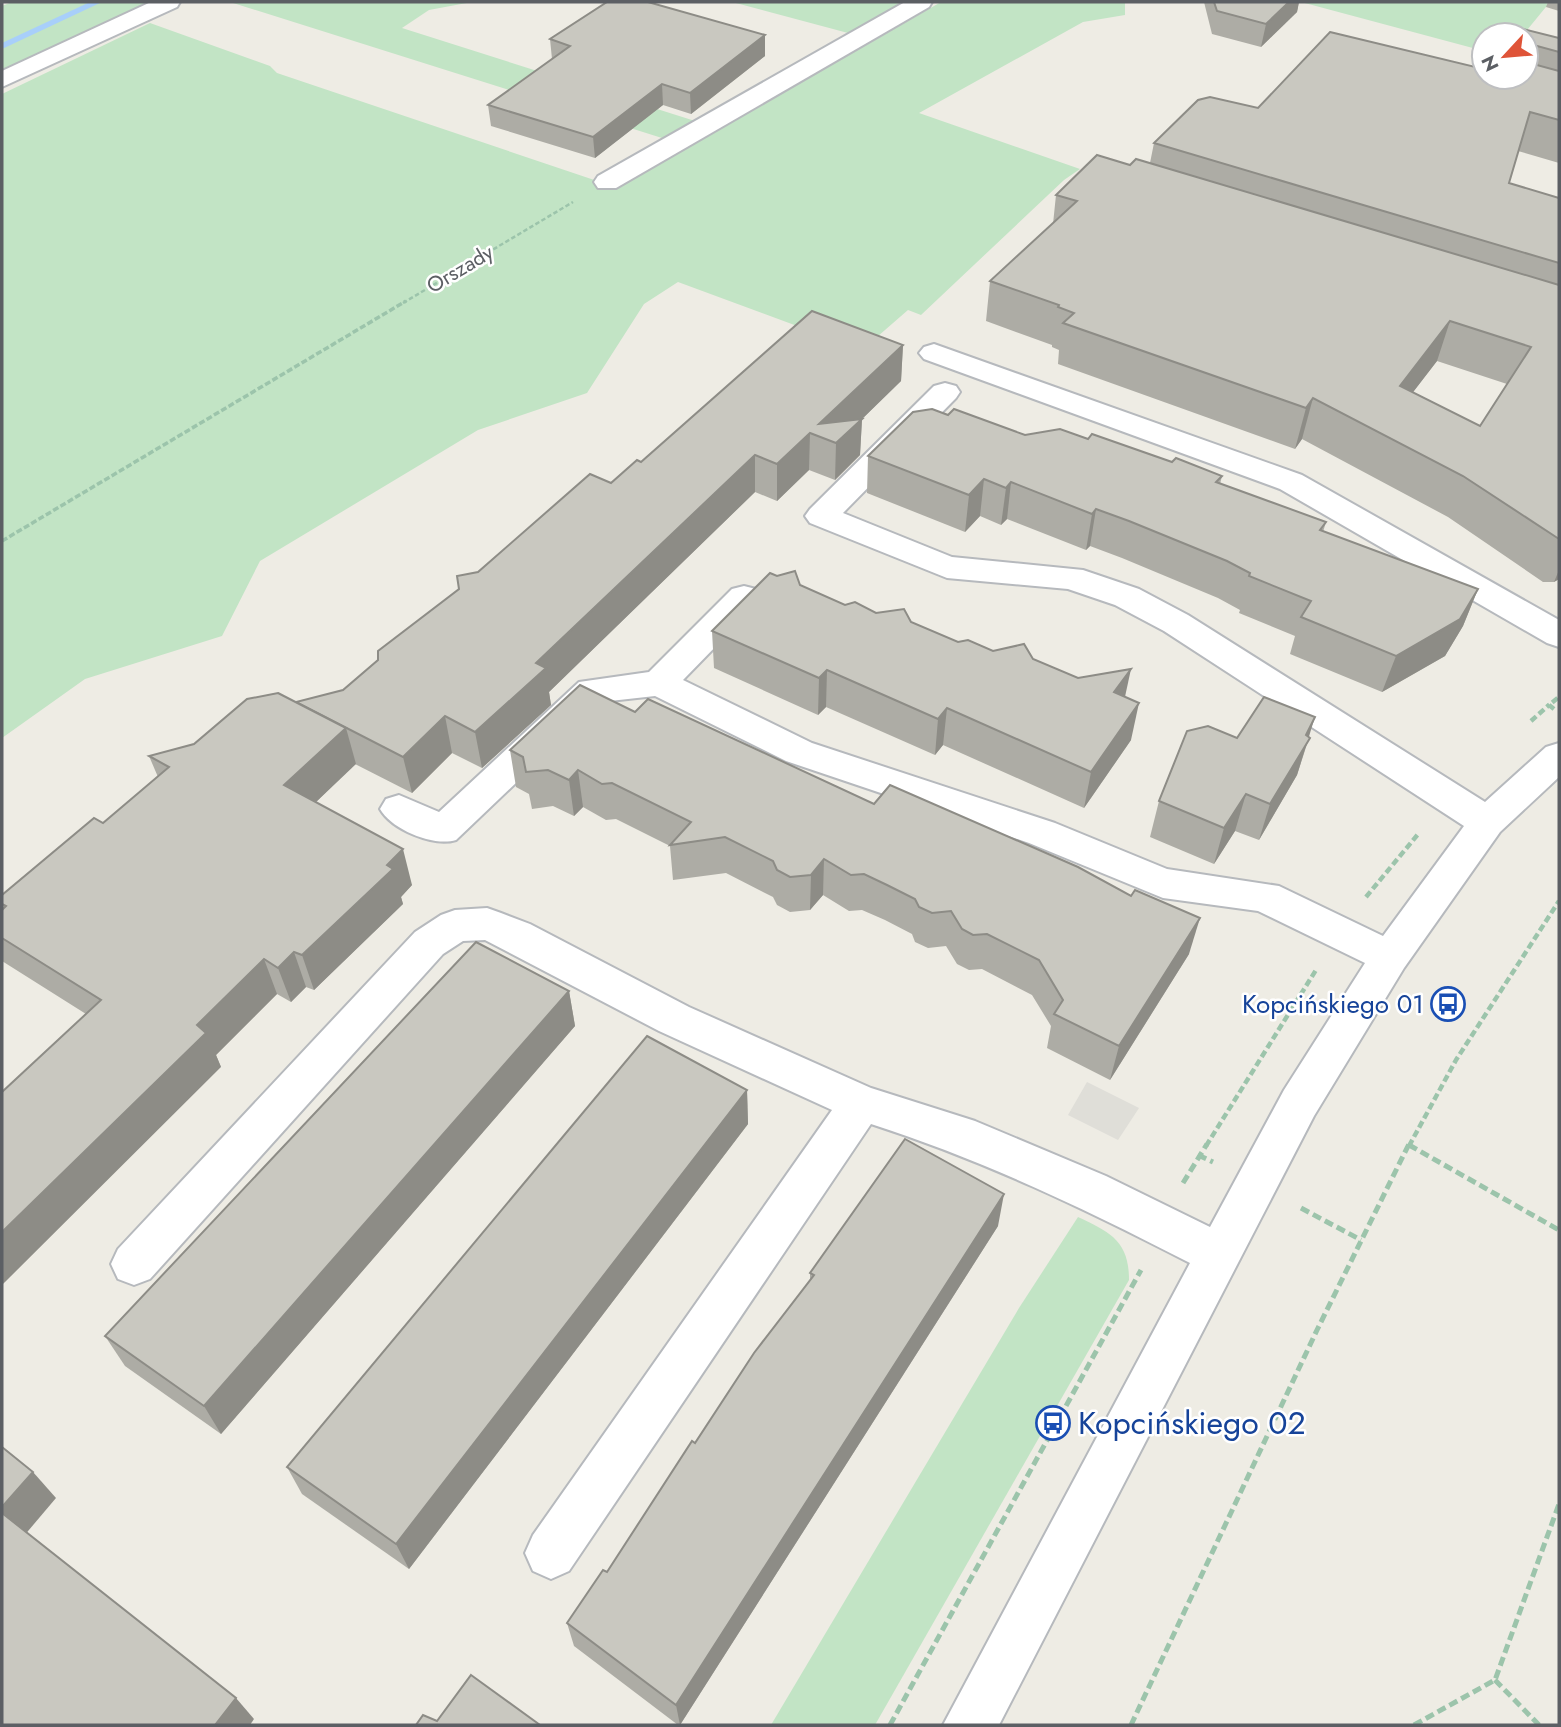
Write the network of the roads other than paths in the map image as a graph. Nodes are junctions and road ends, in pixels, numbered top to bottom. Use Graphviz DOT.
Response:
graph roads {
  1 [pos="169,2"];
  2 [pos="921,2"];
  3 [pos="2,80"];
  4 [pos="607,182"];
  5 [pos="934,354"];
  6 [pos="945,393"];
  7 [pos="744,597"];
  8 [pos="1559,635"];
  9 [pos="659,683"];
  10 [pos="1559,756"];
  11 [pos="399,809"];
  12 [pos="1487,822"];
  13 [pos="1390,957"];
  14 [pos="861,1103"];
  15 [pos="1218,1254"];
  16 [pos="134,1265"];
  17 [pos="551,1553"];
  18 [pos="970,1725"];
  1 -- 3 [label="street"];
  2 -- 4 [label="street"];
  5 -- 8 [label="street"];
  6 -- 12 [label="street"];
  7 -- 9 [label="street"];
  9 -- 11 [label="street"];
  9 -- 13 [label="street"];
  10 -- 12 [label="street"];
  12 -- 13 [label="street"];
  13 -- 15 [label="street"];
  14 -- 15 [label="street"];
  14 -- 16 [label="street"];
  14 -- 17 [label="street"];
  15 -- 18 [label="street"];
}
